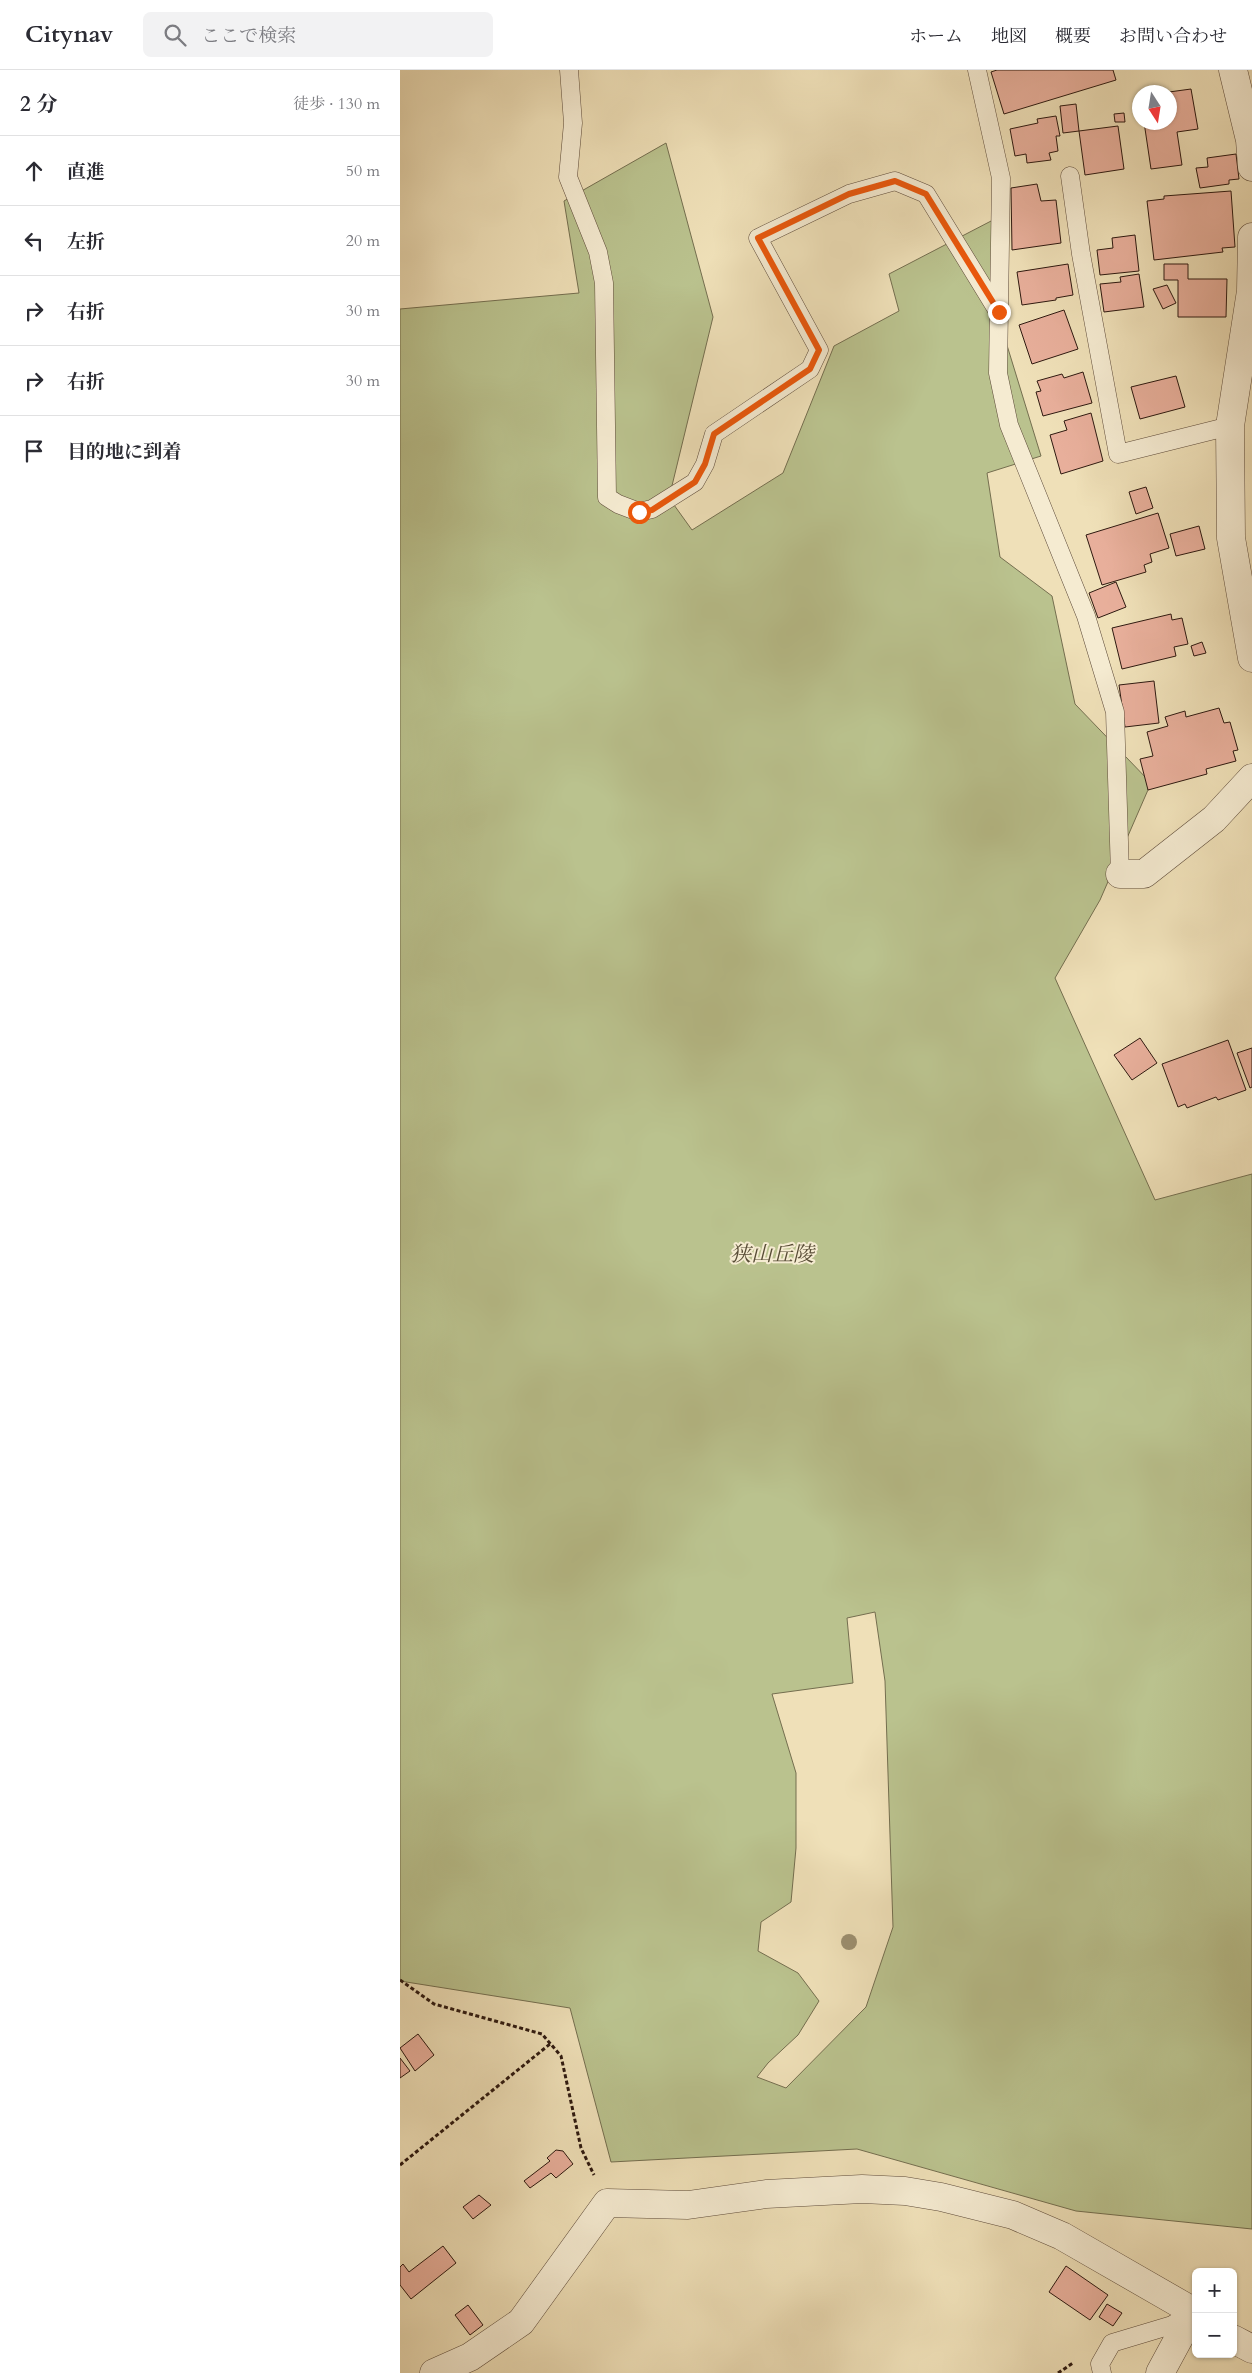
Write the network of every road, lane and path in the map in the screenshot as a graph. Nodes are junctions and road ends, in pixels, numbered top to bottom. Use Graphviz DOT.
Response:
graph roads {
  1 [pos="569,70"];
  2 [pos="977,70"];
  3 [pos="1233,70"];
  4 [pos="1252,167"];
  5 [pos="1070,176"];
  6 [pos="1252,237"];
  7 [pos="999,312"];
  8 [pos="1230,426"];
  9 [pos="1252,658"];
  10 [pos="1252,778"];
  11 [pos="1120,874"];
  12 [pos="400,1980"];
  13 [pos="550,2044"];
  14 [pos="400,2165"];
  15 [pos="607,2203"];
  16 [pos="1192,2311"];
  17 [pos="1192,2315"];
  18 [pos="1192,2318"];
  19 [pos="1237,2341"];
  20 [pos="1252,2349"];
  21 [pos="434,2373"];
  22 [pos="1102,2373"];
  23 [pos="1160,2373"];
  1 -- 7 [label="lane"];
  2 -- 7 [label="lane"];
  3 -- 4 [label="street"];
  5 -- 8 [label="lane"];
  6 -- 8 [label="street"];
  7 -- 11 [label="lane"];
  8 -- 9 [label="street"];
  10 -- 11 [label="street"];
  12 -- 13 [label="path"];
  13 -- 14 [label="path"];
  13 -- 15 [label="path"];
  15 -- 16 [label="street"];
  15 -- 21 [label="street"];
  17 -- 22 [label="lane"];
  18 -- 23 [label="street"];
  19 -- 20 [label="street"];
}
